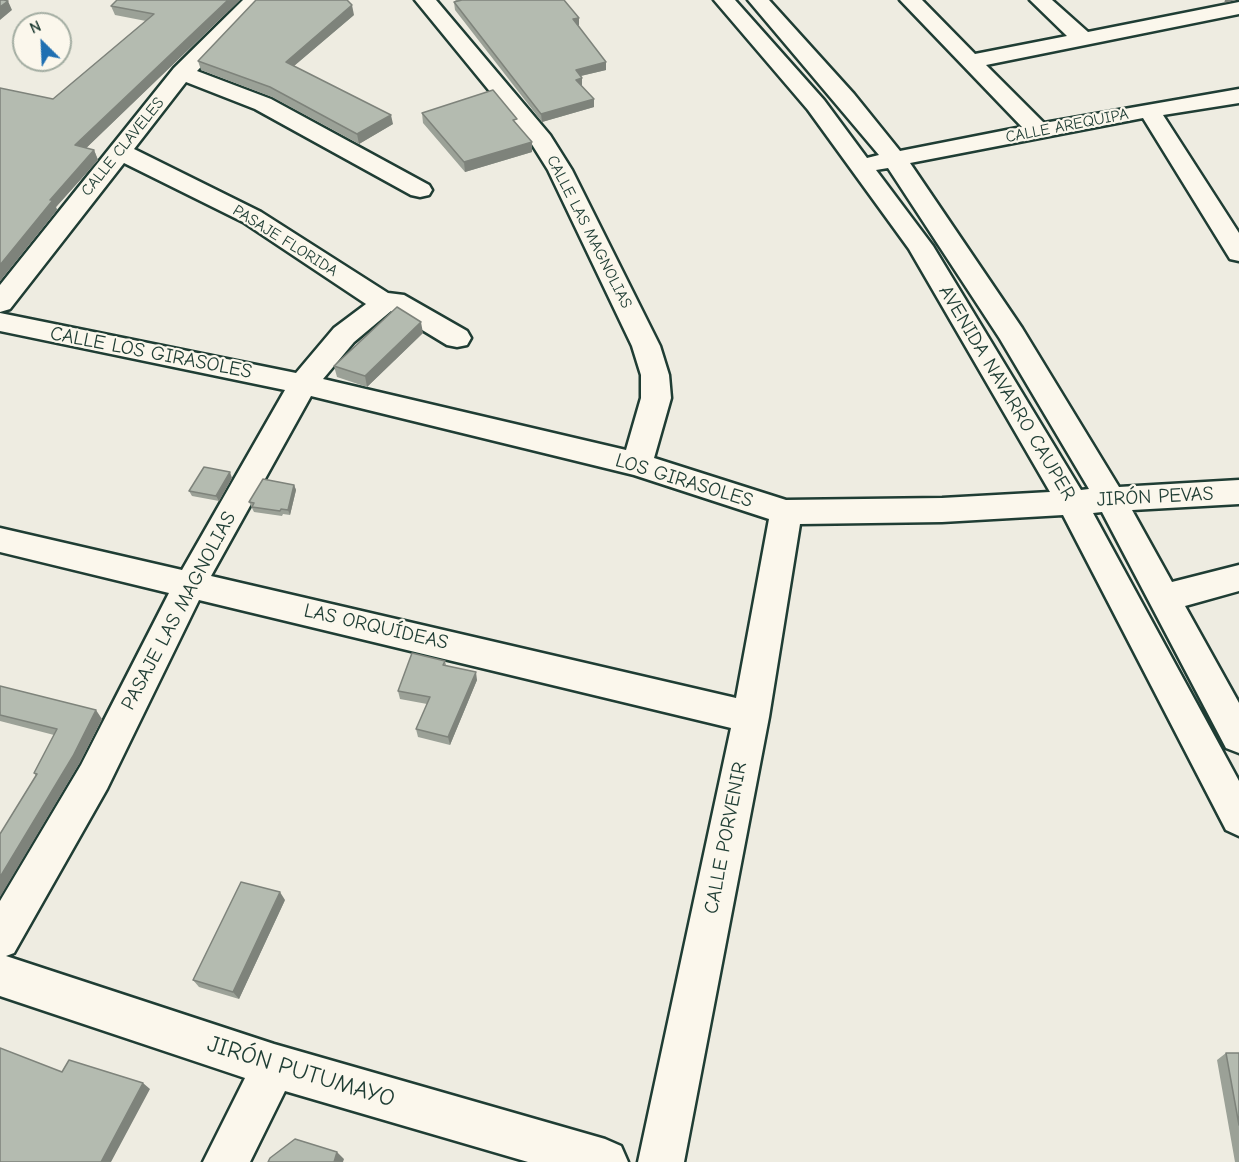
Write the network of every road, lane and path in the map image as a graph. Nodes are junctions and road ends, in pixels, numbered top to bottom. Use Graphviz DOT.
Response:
graph roads {
  1 [pos="255,0"];
  2 [pos="425,0"];
  3 [pos="724,0"];
  4 [pos="758,0"];
  5 [pos="910,0"];
  6 [pos="1040,0"];
  7 [pos="1168,0"];
  8 [pos="1239,8"];
  9 [pos="1189,17"];
  10 [pos="1082,38"];
  11 [pos="973,61"];
  12 [pos="182,73"];
  13 [pos="1239,96"];
  14 [pos="1149,110"];
  15 [pos="1039,131"];
  16 [pos="119,151"];
  17 [pos="896,161"];
  18 [pos="863,165"];
  19 [pos="420,190"];
  20 [pos="1239,253"];
  21 [pos="0,303"];
  22 [pos="384,303"];
  23 [pos="0,322"];
  24 [pos="457,338"];
  25 [pos="303,384"];
  26 [pos="637,464"];
  27 [pos="1239,492"];
  28 [pos="1111,500"];
  29 [pos="1072,502"];
  30 [pos="786,512"];
  31 [pos="0,540"];
  32 [pos="1239,578"];
  33 [pos="191,583"];
  34 [pos="1164,598"];
  35 [pos="751,717"];
  36 [pos="1239,737"];
  37 [pos="1239,818"];
  38 [pos="0,939"];
  39 [pos="0,975"];
  40 [pos="274,1066"];
  41 [pos="226,1162"];
  42 [pos="605,1162"];
  43 [pos="661,1162"];
  1 -- 12 [label="street, CALLE CLAVELES"];
  2 -- 26 [label="street, CALLE LAS MAGNOLIAS"];
  3 -- 18 [label="street, AVENIDA NAVARRO CAUPER"];
  4 -- 17 [label="street"];
  5 -- 11 [label="street"];
  6 -- 10 [label="street"];
  7 -- 9 [label="street"];
  8 -- 9 [label="street"];
  9 -- 10 [label="street"];
  10 -- 11 [label="street"];
  11 -- 15 [label="street"];
  12 -- 16 [label="street, CALLE CLAVELES"];
  12 -- 19 [label="street"];
  13 -- 14 [label="street, CALLE AREQUIPA"];
  14 -- 15 [label="street, CALLE AREQUIPA"];
  14 -- 20 [label="street"];
  15 -- 17 [label="street, CALLE AREQUIPA"];
  16 -- 21 [label="street, CALLE CLAVELES"];
  16 -- 22 [label="street, PASAJE FLORIDA"];
  17 -- 18 [label="street, CALLE AREQUIPA"];
  17 -- 28 [label="street"];
  18 -- 29 [label="street, AVENIDA NAVARRO CAUPER"];
  22 -- 24 [label="street, PASAJE FLORIDA"];
  22 -- 25 [label="street, PASAJE LAS MAGNOLIAS"];
  23 -- 25 [label="street, CALLE LOS GIRASOLES"];
  25 -- 26 [label="street, LOS GIRASOLES"];
  25 -- 33 [label="street, PASAJE LAS MAGNOLIAS"];
  26 -- 30 [label="street, LOS GIRASOLES"];
  27 -- 28 [label="street, JIRÓN PEVAS"];
  28 -- 29 [label="street, JIRÓN PEVAS"];
  28 -- 34 [label="street"];
  29 -- 30 [label="street, LOS GIRASOLES"];
  29 -- 37 [label="street, AVENIDA NAVARRO CAUPER"];
  30 -- 35 [label="street, CALLE PORVENIR"];
  31 -- 33 [label="street, LAS ORQUÍDEAS"];
  32 -- 34 [label="street"];
  33 -- 35 [label="street, LAS ORQUÍDEAS"];
  33 -- 38 [label="street, PASAJE LAS MAGNOLIAS"];
  34 -- 36 [label="street"];
  35 -- 43 [label="street, CALLE PORVENIR"];
  39 -- 40 [label="street, JIRÓN PUTUMAYO"];
  40 -- 41 [label="street"];
  40 -- 42 [label="street, JIRÓN PUTUMAYO"];
}
